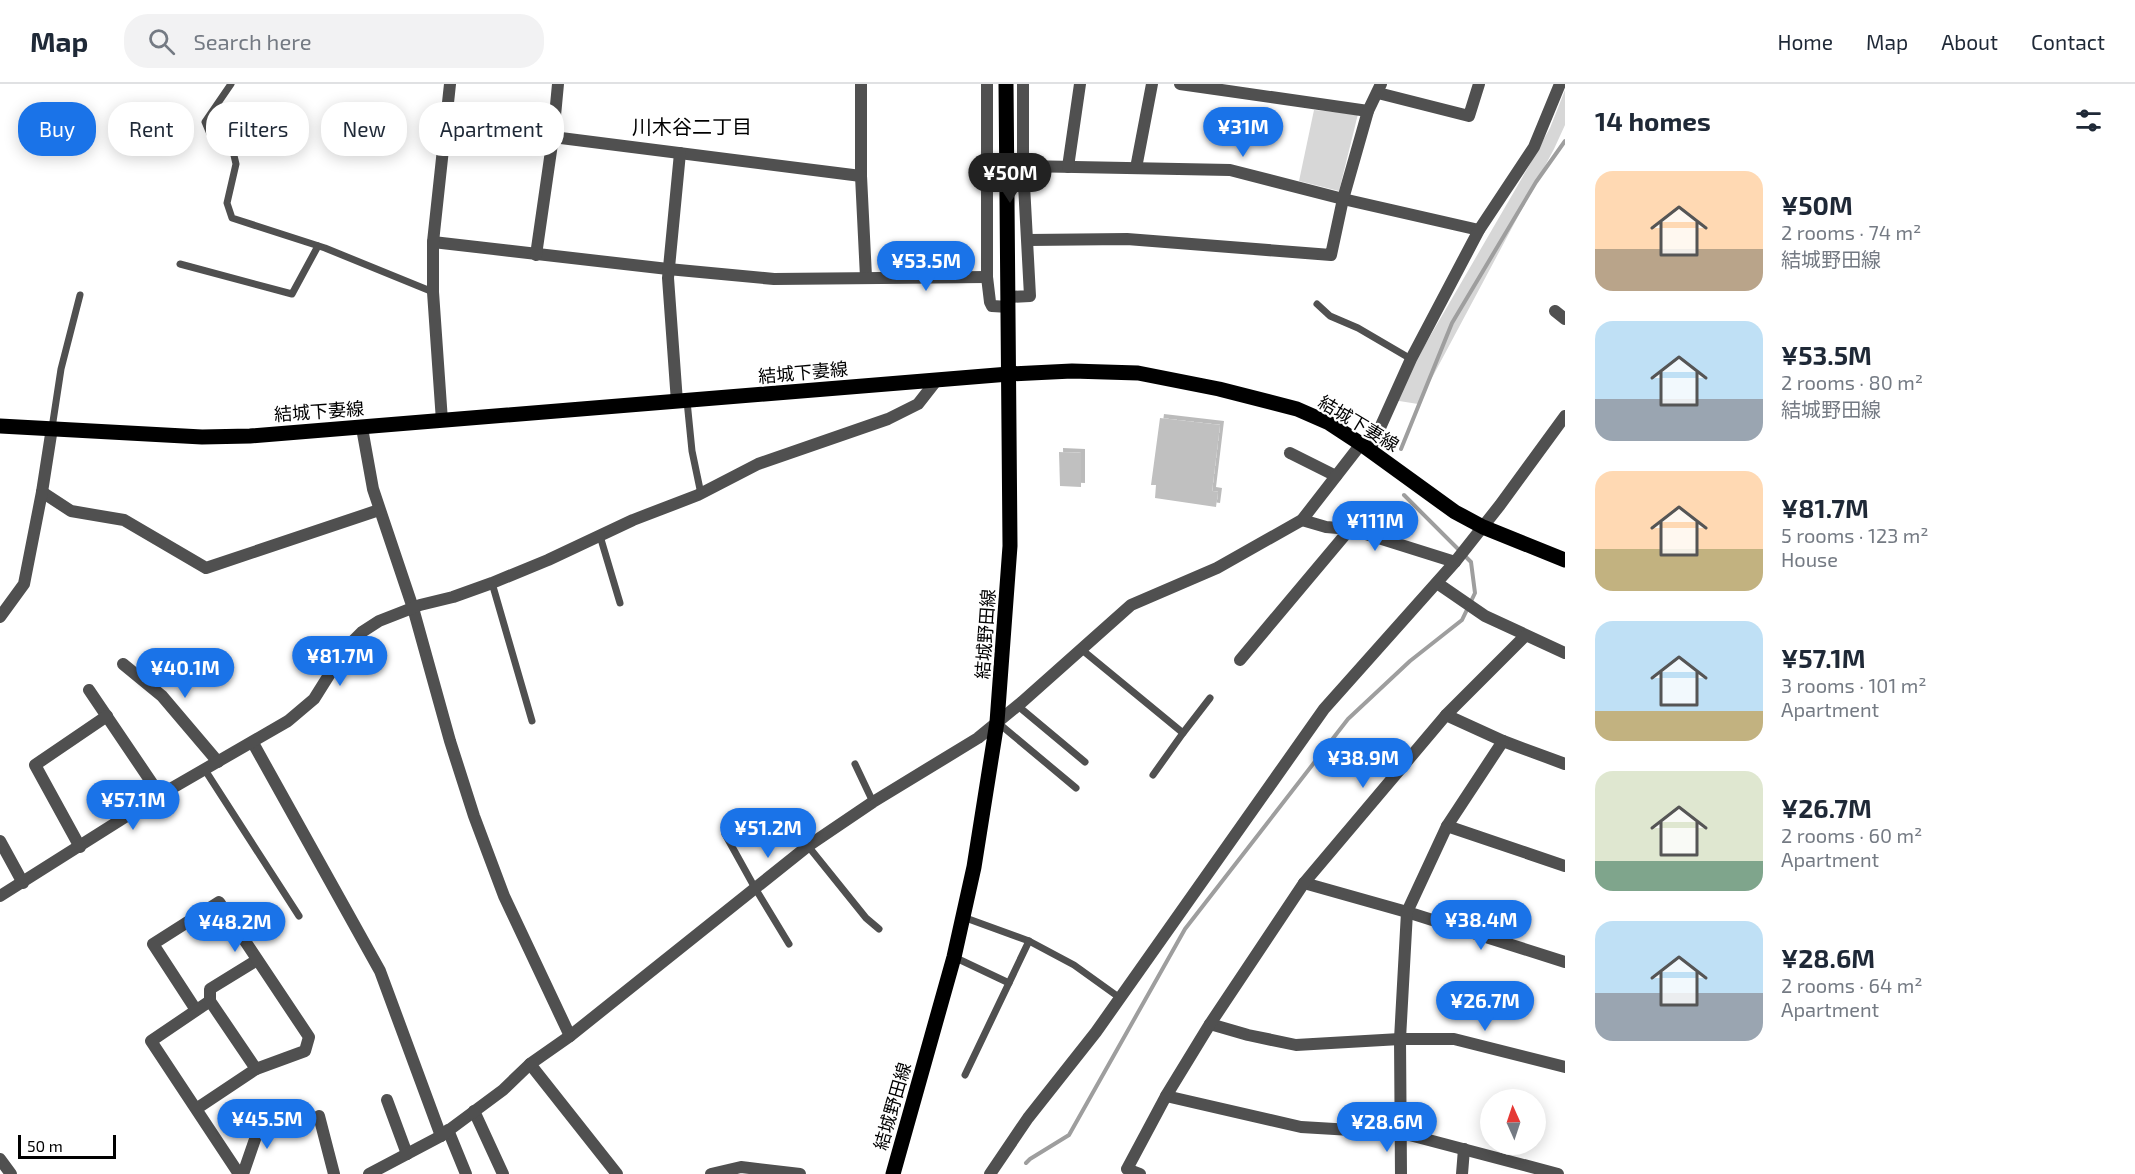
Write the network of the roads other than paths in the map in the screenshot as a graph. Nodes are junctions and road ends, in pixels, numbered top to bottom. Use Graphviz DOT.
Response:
graph roads {
  1 [pos="231,84"];
  2 [pos="450,84"];
  3 [pos="558,84"];
  4 [pos="861,84"];
  5 [pos="987,84"];
  6 [pos="1006,84"];
  7 [pos="1023,84"];
  8 [pos="1080,84"];
  9 [pos="1152,84"];
  10 [pos="1180,84"];
  11 [pos="1479,84"];
  12 [pos="1560,84"];
  13 [pos="1380,88"];
  14 [pos="556,102"];
  15 [pos="1368,111"];
  16 [pos="564,137"];
  17 [pos="680,153"];
  18 [pos="550,156"];
  19 [pos="1023,166"];
  20 [pos="1068,167"];
  21 [pos="1136,168"];
  22 [pos="861,176"];
  23 [pos="1342,199"];
  24 [pos="1479,230"];
  25 [pos="1028,240"];
  26 [pos="433,242"];
  27 [pos="318,246"];
  28 [pos="536,255"];
  29 [pos="180,264"];
  30 [pos="668,269"];
  31 [pos="866,277"];
  32 [pos="987,277"];
  33 [pos="433,292"];
  34 [pos="80,295"];
  35 [pos="1009,302"];
  36 [pos="1317,304"];
  37 [pos="1411,359"];
  38 [pos="1009,374"];
  39 [pos="936,381"];
  40 [pos="682,401"];
  41 [pos="1565,416"];
  42 [pos="442,422"];
  43 [pos="0,426"];
  44 [pos="52,428"];
  45 [pos="362,428"];
  46 [pos="1366,447"];
  47 [pos="1290,453"];
  48 [pos="1336,476"];
  49 [pos="42,492"];
  50 [pos="701,494"];
  51 [pos="380,510"];
  52 [pos="1302,520"];
  53 [pos="1483,527"];
  54 [pos="1350,529"];
  55 [pos="600,536"];
  56 [pos="1565,560"];
  57 [pos="1455,562"];
  58 [pos="1437,582"];
  59 [pos="492,583"];
  60 [pos="620,603"];
  61 [pos="413,608"];
  62 [pos="0,617"];
  63 [pos="1525,636"];
  64 [pos="1081,650"];
  65 [pos="1565,653"];
  66 [pos="1240,660"];
  67 [pos="123,664"];
  68 [pos="89,690"];
  69 [pos="1210,698"];
  70 [pos="1018,706"];
  71 [pos="1446,715"];
  72 [pos="107,716"];
  73 [pos="532,721"];
  74 [pos="997,722"];
  75 [pos="1183,733"];
  76 [pos="1503,741"];
  77 [pos="253,743"];
  78 [pos="218,762"];
  79 [pos="1086,762"];
  80 [pos="855,764"];
  81 [pos="1565,764"];
  82 [pos="205,770"];
  83 [pos="1153,775"];
  84 [pos="1076,788"];
  85 [pos="160,795"];
  86 [pos="873,802"];
  87 [pos="1447,826"];
  88 [pos="725,834"];
  89 [pos="0,841"];
  90 [pos="808,846"];
  91 [pos="80,847"];
  92 [pos="1565,867"];
  93 [pos="23,883"];
  94 [pos="1304,883"];
  95 [pos="755,888"];
  96 [pos="0,896"];
  97 [pos="1407,912"];
  98 [pos="299,916"];
  99 [pos="963,917"];
  100 [pos="879,929"];
  101 [pos="1029,941"];
  102 [pos="789,944"];
  103 [pos="954,957"];
  104 [pos="257,960"];
  105 [pos="1565,962"];
  106 [pos="1009,983"];
  107 [pos="1120,998"];
  108 [pos="210,1001"];
  109 [pos="196,1010"];
  110 [pos="1210,1024"];
  111 [pos="570,1036"];
  112 [pos="1400,1039"];
  113 [pos="530,1064"];
  114 [pos="1565,1067"];
  115 [pos="256,1069"];
  116 [pos="965,1075"];
  117 [pos="1166,1096"];
  118 [pos="387,1100"];
  119 [pos="196,1109"];
  120 [pos="474,1111"];
  121 [pos="263,1116"];
  122 [pos="319,1116"];
  123 [pos="445,1133"];
  124 [pos="1402,1133"];
  125 [pos="1464,1149"];
  126 [pos="407,1154"];
  127 [pos="0,1159"];
  128 [pos="377,1172"];
  129 [pos="11,1174"];
  130 [pos="241,1174"];
  131 [pos="334,1174"];
  132 [pos="466,1174"];
  133 [pos="503,1174"];
  134 [pos="617,1174"];
  135 [pos="711,1174"];
  136 [pos="800,1174"];
  137 [pos="893,1174"];
  138 [pos="990,1174"];
  139 [pos="1140,1174"];
  140 [pos="1401,1174"];
  141 [pos="1462,1174"];
  142 [pos="1558,1174"];
  1 -- 27 [label="lane"];
  2 -- 26 [label="street"];
  3 -- 14 [label="street"];
  4 -- 22 [label="street"];
  5 -- 32 [label="street"];
  6 -- 35 [label="main road, 結城野田線"];
  7 -- 19 [label="street"];
  8 -- 20 [label="street"];
  9 -- 21 [label="street"];
  10 -- 15 [label="street"];
  11 -- 13 [label="street"];
  12 -- 24 [label="street"];
  13 -- 15 [label="street"];
  15 -- 23 [label="street"];
  16 -- 17 [label="street"];
  17 -- 22 [label="street"];
  17 -- 30 [label="street"];
  18 -- 28 [label="street"];
  19 -- 20 [label="street"];
  19 -- 25 [label="street"];
  20 -- 21 [label="street"];
  21 -- 23 [label="street"];
  22 -- 31 [label="street"];
  23 -- 24 [label="street"];
  23 -- 25 [label="street"];
  24 -- 37 [label="street"];
  25 -- 35 [label="street"];
  26 -- 28 [label="street"];
  26 -- 33 [label="street"];
  27 -- 29 [label="lane"];
  27 -- 33 [label="lane"];
  28 -- 30 [label="street"];
  30 -- 31 [label="street"];
  30 -- 40 [label="street"];
  31 -- 32 [label="street"];
  32 -- 35 [label="street"];
  33 -- 42 [label="street"];
  34 -- 44 [label="lane"];
  35 -- 38 [label="main road, 結城野田線"];
  36 -- 37 [label="lane"];
  37 -- 46 [label="street"];
  38 -- 39 [label="main road, 結城下妻線"];
  38 -- 46 [label="main road, 結城下妻線"];
  38 -- 74 [label="main road, 結城野田線"];
  39 -- 40 [label="main road, 結城下妻線"];
  39 -- 50 [label="street"];
  40 -- 42 [label="main road, 結城下妻線"];
  40 -- 50 [label="lane"];
  41 -- 53 [label="street"];
  42 -- 45 [label="main road, 結城下妻線"];
  43 -- 44 [label="main road, 結城下妻線"];
  44 -- 45 [label="main road, 結城下妻線"];
  44 -- 49 [label="street"];
  45 -- 51 [label="street"];
  46 -- 48 [label="street"];
  46 -- 53 [label="main road, 結城下妻線"];
  47 -- 48 [label="street"];
  48 -- 52 [label="street"];
  49 -- 51 [label="street"];
  49 -- 62 [label="street"];
  50 -- 55 [label="street"];
  51 -- 61 [label="street"];
  52 -- 54 [label="street"];
  52 -- 64 [label="street"];
  53 -- 56 [label="main road, 結城下妻線"];
  53 -- 57 [label="street"];
  54 -- 57 [label="street"];
  54 -- 66 [label="street"];
  55 -- 59 [label="street"];
  55 -- 60 [label="lane"];
  57 -- 58 [label="street"];
  58 -- 63 [label="street"];
  58 -- 107 [label="street"];
  59 -- 61 [label="street"];
  59 -- 73 [label="lane"];
  61 -- 77 [label="street"];
  61 -- 111 [label="street"];
  63 -- 65 [label="street"];
  63 -- 71 [label="street"];
  64 -- 70 [label="street"];
  64 -- 75 [label="lane"];
  67 -- 78 [label="street"];
  68 -- 72 [label="street"];
  69 -- 75 [label="lane"];
  70 -- 74 [label="street"];
  70 -- 79 [label="lane"];
  71 -- 76 [label="street"];
  71 -- 94 [label="street"];
  72 -- 85 [label="street"];
  72 -- 91 [label="street"];
  74 -- 84 [label="lane"];
  74 -- 86 [label="street"];
  74 -- 99 [label="main road, 結城野田線"];
  75 -- 83 [label="lane"];
  76 -- 81 [label="street"];
  76 -- 87 [label="street"];
  77 -- 78 [label="street"];
  77 -- 123 [label="street"];
  78 -- 82 [label="street"];
  80 -- 86 [label="lane"];
  82 -- 85 [label="street"];
  82 -- 98 [label="lane"];
  85 -- 91 [label="street"];
  86 -- 90 [label="street"];
  87 -- 92 [label="street"];
  87 -- 97 [label="street"];
  88 -- 95 [label="lane"];
  89 -- 93 [label="street"];
  90 -- 95 [label="street"];
  90 -- 100 [label="lane"];
  91 -- 93 [label="street"];
  93 -- 96 [label="street"];
  94 -- 97 [label="street"];
  94 -- 110 [label="street"];
  95 -- 102 [label="lane"];
  95 -- 111 [label="street"];
  97 -- 105 [label="street"];
  97 -- 112 [label="street"];
  99 -- 101 [label="lane"];
  99 -- 103 [label="main road, 結城野田線"];
  101 -- 106 [label="lane"];
  101 -- 107 [label="lane"];
  103 -- 106 [label="lane"];
  103 -- 137 [label="main road, 結城野田線"];
  104 -- 108 [label="street"];
  104 -- 109 [label="street"];
  104 -- 115 [label="street"];
  106 -- 116 [label="lane"];
  107 -- 138 [label="street"];
  108 -- 109 [label="street"];
  108 -- 115 [label="street"];
  109 -- 119 [label="street"];
  110 -- 112 [label="street"];
  110 -- 117 [label="street"];
  111 -- 113 [label="street"];
  112 -- 114 [label="street"];
  112 -- 124 [label="street"];
  113 -- 120 [label="street"];
  113 -- 134 [label="street"];
  115 -- 119 [label="street"];
  117 -- 124 [label="street"];
  117 -- 139 [label="street"];
  118 -- 126 [label="street"];
  119 -- 130 [label="street"];
  120 -- 123 [label="street"];
  120 -- 133 [label="street"];
  121 -- 130 [label="street"];
  122 -- 131 [label="street"];
  123 -- 126 [label="street"];
  123 -- 132 [label="street"];
  124 -- 125 [label="street"];
  124 -- 140 [label="street"];
  125 -- 141 [label="street"];
  125 -- 142 [label="street"];
  126 -- 128 [label="street"];
  127 -- 129 [label="street"];
  135 -- 136 [label="street"];
}
